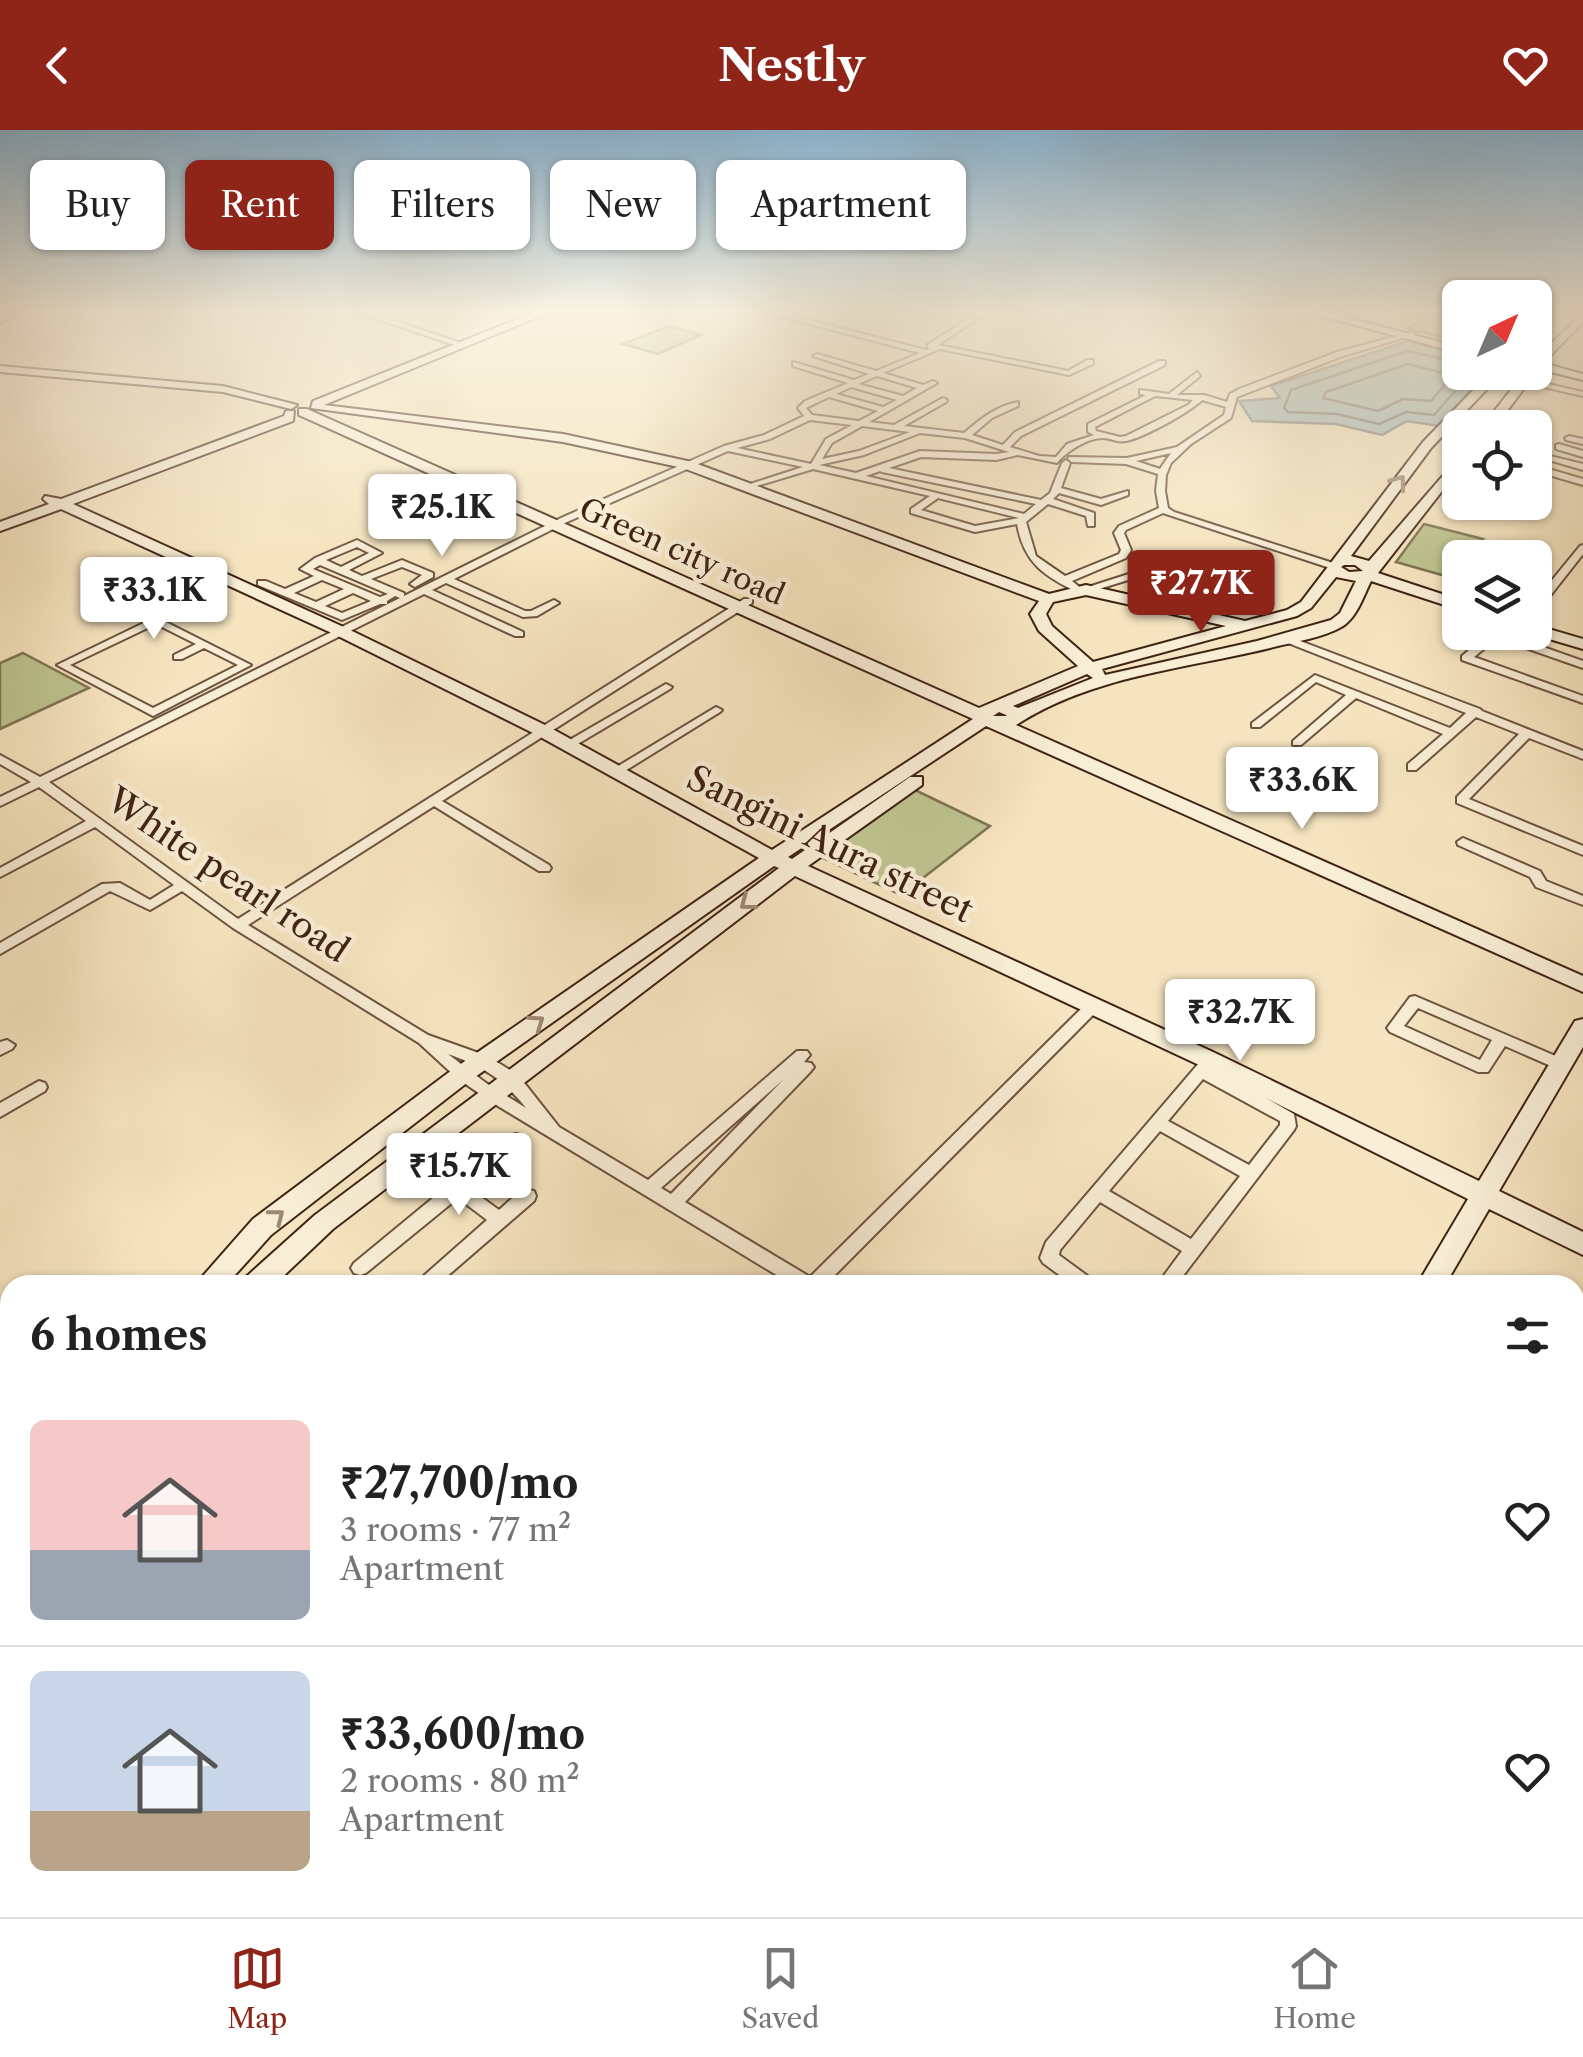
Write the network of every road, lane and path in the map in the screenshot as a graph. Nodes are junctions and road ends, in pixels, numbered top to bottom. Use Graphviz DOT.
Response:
graph roads {
  1 [pos="261,395"];
  2 [pos="334,395"];
  3 [pos="825,395"];
  4 [pos="833,395"];
  5 [pos="892,395"];
  6 [pos="910,395"];
  7 [pos="1099,395"];
  8 [pos="1150,395"];
  9 [pos="1161,395"];
  10 [pos="1245,395"];
  11 [pos="1476,395"];
  12 [pos="1170,397"];
  13 [pos="1200,397"];
  14 [pos="904,399"];
  15 [pos="944,400"];
  16 [pos="1232,401"];
  17 [pos="1015,404"];
  18 [pos="303,408"];
  19 [pos="884,410"];
  20 [pos="809,418"];
  21 [pos="862,423"];
  22 [pos="894,428"];
  23 [pos="920,431"];
  24 [pos="966,436"];
  25 [pos="1100,436"];
  26 [pos="1569,438"];
  27 [pos="1120,440"];
  28 [pos="1583,442"];
  29 [pos="1005,447"];
  30 [pos="1559,447"];
  31 [pos="727,448"];
  32 [pos="1176,449"];
  33 [pos="1019,452"];
  34 [pos="1153,453"];
  35 [pos="1583,454"];
  36 [pos="1552,458"];
  37 [pos="1063,459"];
  38 [pos="1127,461"];
  39 [pos="815,465"];
  40 [pos="687,466"];
  41 [pos="1583,467"];
  42 [pos="882,468"];
  43 [pos="1162,473"];
  44 [pos="1552,473"];
  45 [pos="858,476"];
  46 [pos="1583,482"];
  47 [pos="1442,483"];
  48 [pos="947,484"];
  49 [pos="750,487"];
  50 [pos="1056,489"];
  51 [pos="1125,493"];
  52 [pos="932,496"];
  53 [pos="56,501"];
  54 [pos="1044,502"];
  55 [pos="1164,509"];
  56 [pos="1024,519"];
  57 [pos="0,522"];
  58 [pos="559,522"];
  59 [pos="1092,524"];
  60 [pos="1583,548"];
  61 [pos="319,561"];
  62 [pos="1336,564"];
  63 [pos="1149,566"];
  64 [pos="340,570"];
  65 [pos="1370,573"];
  66 [pos="323,576"];
  67 [pos="363,580"];
  68 [pos="446,580"];
  69 [pos="262,583"];
  70 [pos="1076,586"];
  71 [pos="1552,587"];
  72 [pos="353,589"];
  73 [pos="424,590"];
  74 [pos="286,593"];
  75 [pos="396,593"];
  76 [pos="1442,596"];
  77 [pos="408,598"];
  78 [pos="1048,599"];
  79 [pos="380,601"];
  80 [pos="554,603"];
  81 [pos="742,604"];
  82 [pos="316,606"];
  83 [pos="393,606"];
  84 [pos="1248,626"];
  85 [pos="342,632"];
  86 [pos="1552,632"];
  87 [pos="520,634"];
  88 [pos="1287,639"];
  89 [pos="200,641"];
  90 [pos="1583,641"];
  91 [pos="173,654"];
  92 [pos="1583,664"];
  93 [pos="1088,668"];
  94 [pos="220,679"];
  95 [pos="1104,679"];
  96 [pos="234,686"];
  97 [pos="666,687"];
  98 [pos="1355,693"];
  99 [pos="1583,700"];
  100 [pos="716,710"];
  101 [pos="1476,711"];
  102 [pos="999,716"];
  103 [pos="1256,725"];
  104 [pos="541,730"];
  105 [pos="1449,732"];
  106 [pos="1524,736"];
  107 [pos="1297,743"];
  108 [pos="567,745"];
  109 [pos="1583,754"];
  110 [pos="0,759"];
  111 [pos="1583,764"];
  112 [pos="1412,767"];
  113 [pos="616,771"];
  114 [pos="40,782"];
  115 [pos="432,800"];
  116 [pos="0,802"];
  117 [pos="95,822"];
  118 [pos="1463,842"];
  119 [pos="1583,850"];
  120 [pos="784,862"];
  121 [pos="544,868"];
  122 [pos="0,873"];
  123 [pos="183,885"];
  124 [pos="1583,901"];
  125 [pos="238,925"];
  126 [pos="0,949"];
  127 [pos="1583,970"];
  128 [pos="1583,985"];
  129 [pos="1093,1006"];
  130 [pos="1583,1028"];
  131 [pos="1501,1038"];
  132 [pos="423,1039"];
  133 [pos="482,1060"];
  134 [pos="1560,1064"];
  135 [pos="1206,1066"];
  136 [pos="460,1076"];
  137 [pos="512,1079"];
  138 [pos="39,1087"];
  139 [pos="1261,1094"];
  140 [pos="489,1097"];
  141 [pos="0,1111"];
  142 [pos="1157,1122"];
  143 [pos="553,1131"];
  144 [pos="516,1140"];
  145 [pos="413,1154"];
  146 [pos="1251,1174"];
  147 [pos="457,1188"];
  148 [pos="649,1189"];
  149 [pos="1098,1193"];
  150 [pos="1484,1195"];
  151 [pos="528,1196"];
  152 [pos="673,1204"];
  153 [pos="500,1220"];
  154 [pos="1583,1244"];
  155 [pos="1193,1249"];
  156 [pos="360,1268"];
  157 [pos="218,1275"];
  158 [pos="267,1275"];
  159 [pos="437,1275"];
  160 [pos="794,1275"];
  161 [pos="821,1275"];
  162 [pos="1073,1275"];
  163 [pos="1174,1275"];
  164 [pos="1437,1275"];
  1 -- 18 [label="street"];
  2 -- 18 [label="street"];
  3 -- 20 [label="street"];
  4 -- 19 [label="street"];
  5 -- 14 [label="street"];
  6 -- 14 [label="street"];
  7 -- 29 [label="street"];
  8 -- 25 [label="street"];
  9 -- 12 [label="street"];
  10 -- 16 [label="street"];
  62 -- 11 [label="street, one-way"];
  12 -- 13 [label="street"];
  13 -- 16 [label="street"];
  13 -- 27 [label="street"];
  14 -- 19 [label="street"];
  15 -- 22 [label="street"];
  16 -- 32 [label="street"];
  17 -- 24 [label="street"];
  18 -- 40 [label="street"];
  18 -- 53 [label="street"];
  18 -- 58 [label="street, Green city road"];
  19 -- 21 [label="street"];
  20 -- 21 [label="street"];
  20 -- 31 [label="street"];
  21 -- 22 [label="street"];
  21 -- 39 [label="street"];
  22 -- 23 [label="street"];
  23 -- 24 [label="street"];
  23 -- 39 [label="street"];
  24 -- 29 [label="street"];
  25 -- 27 [label="street"];
  25 -- 37 [label="street"];
  26 -- 28 [label="street"];
  27 -- 34 [label="street"];
  29 -- 33 [label="street"];
  30 -- 35 [label="street"];
  31 -- 39 [label="street"];
  31 -- 40 [label="street"];
  32 -- 34 [label="street"];
  32 -- 43 [label="street"];
  33 -- 37 [label="street"];
  33 -- 42 [label="street"];
  34 -- 38 [label="street"];
  36 -- 41 [label="street"];
  37 -- 38 [label="street"];
  37 -- 50 [label="street"];
  38 -- 43 [label="street"];
  39 -- 45 [label="street"];
  39 -- 49 [label="street"];
  40 -- 49 [label="street"];
  40 -- 58 [label="street"];
  42 -- 45 [label="street"];
  42 -- 48 [label="street"];
  43 -- 55 [label="street"];
  44 -- 46 [label="street"];
  45 -- 52 [label="street"];
  47 -- 65 [label="street"];
  48 -- 52 [label="street"];
  48 -- 54 [label="street"];
  49 -- 78 [label="street"];
  50 -- 51 [label="street"];
  50 -- 54 [label="street"];
  52 -- 56 [label="street"];
  52 -- 56 [label="street"];
  53 -- 57 [label="street"];
  53 -- 85 [label="street, Sangini Aura street"];
  54 -- 56 [label="street"];
  54 -- 59 [label="street"];
  55 -- 62 [label="street"];
  55 -- 70 [label="street"];
  56 -- 70 [label="street"];
  58 -- 68 [label="street"];
  58 -- 81 [label="street, Green city road"];
  60 -- 71 [label="street"];
  61 -- 64 [label="street"];
  61 -- 64 [label="street"];
  61 -- 66 [label="street"];
  62 -- 65 [label="street"];
  62 -- 84 [label="street"];
  63 -- 70 [label="street"];
  64 -- 67 [label="street"];
  65 -- 76 [label="street"];
  65 -- 88 [label="street"];
  66 -- 72 [label="street"];
  66 -- 74 [label="street"];
  67 -- 75 [label="street"];
  67 -- 75 [label="street"];
  68 -- 73 [label="street"];
  68 -- 80 [label="street"];
  69 -- 74 [label="street"];
  70 -- 78 [label="street"];
  70 -- 84 [label="street"];
  72 -- 79 [label="street"];
  72 -- 82 [label="street"];
  73 -- 77 [label="street"];
  73 -- 87 [label="street"];
  74 -- 82 [label="street"];
  75 -- 77 [label="street"];
  75 -- 79 [label="street"];
  77 -- 83 [label="street"];
  78 -- 93 [label="street"];
  79 -- 82 [label="street"];
  79 -- 83 [label="street"];
  81 -- 102 [label="street, Green city road"];
  81 -- 104 [label="street"];
  83 -- 85 [label="street"];
  84 -- 93 [label="street"];
  85 -- 96 [label="street"];
  85 -- 104 [label="street, Sangini Aura street"];
  86 -- 90 [label="street"];
  88 -- 95 [label="street"];
  88 -- 101 [label="street"];
  89 -- 91 [label="street"];
  89 -- 94 [label="street"];
  89 -- 94 [label="street"];
  92 -- 99 [label="street"];
  93 -- 95 [label="street"];
  93 -- 102 [label="street"];
  94 -- 96 [label="street"];
  95 -- 102 [label="street"];
  96 -- 114 [label="street"];
  97 -- 108 [label="street"];
  98 -- 103 [label="street"];
  98 -- 105 [label="street"];
  98 -- 107 [label="street"];
  100 -- 113 [label="street"];
  101 -- 105 [label="street"];
  101 -- 106 [label="street"];
  102 -- 120 [label="street"];
  102 -- 127 [label="street"];
  102 -- 128 [label="street"];
  104 -- 108 [label="street, Sangini Aura street"];
  104 -- 115 [label="street"];
  105 -- 112 [label="street"];
  106 -- 109 [label="street"];
  106 -- 111 [label="street"];
  106 -- 119 [label="street"];
  108 -- 113 [label="street, Sangini Aura street"];
  110 -- 114 [label="street, White pearl road"];
  113 -- 120 [label="street, Sangini Aura street"];
  114 -- 116 [label="street"];
  114 -- 117 [label="street, White pearl road"];
  115 -- 121 [label="street"];
  115 -- 125 [label="street"];
  117 -- 122 [label="street"];
  117 -- 123 [label="street, White pearl road"];
  118 -- 124 [label="street"];
  120 -- 129 [label="street, Sangini Aura street"];
  133 -- 120 [label="street, one-way"];
  120 -- 137 [label="street, one-way"];
  123 -- 125 [label="street, White pearl road"];
  123 -- 126 [label="street"];
  125 -- 132 [label="street, White pearl road"];
  129 -- 135 [label="street, Sangini Aura street"];
  129 -- 161 [label="street"];
  130 -- 134 [label="street"];
  131 -- 131 [label="street"];
  131 -- 134 [label="street"];
  132 -- 133 [label="street"];
  132 -- 136 [label="street"];
  133 -- 136 [label="street"];
  133 -- 137 [label="street"];
  134 -- 150 [label="street"];
  135 -- 139 [label="street, Sangini Aura street"];
  135 -- 142 [label="street"];
  136 -- 140 [label="street"];
  157 -- 136 [label="street, one-way"];
  137 -- 140 [label="street"];
  137 -- 143 [label="street"];
  138 -- 141 [label="street"];
  139 -- 146 [label="street"];
  139 -- 150 [label="street, Sangini Aura street"];
  140 -- 143 [label="street"];
  140 -- 145 [label="street"];
  142 -- 146 [label="street"];
  142 -- 149 [label="street"];
  143 -- 148 [label="street"];
  144 -- 147 [label="street"];
  145 -- 147 [label="street"];
  145 -- 158 [label="street"];
  146 -- 155 [label="street"];
  147 -- 153 [label="street"];
  147 -- 156 [label="street"];
  148 -- 152 [label="street"];
  148 -- 152 [label="street"];
  149 -- 155 [label="street"];
  149 -- 162 [label="street"];
  150 -- 154 [label="street, Sangini Aura street"];
  150 -- 164 [label="street"];
  151 -- 153 [label="street"];
  152 -- 160 [label="street"];
  153 -- 159 [label="street"];
  155 -- 163 [label="street"];
}
